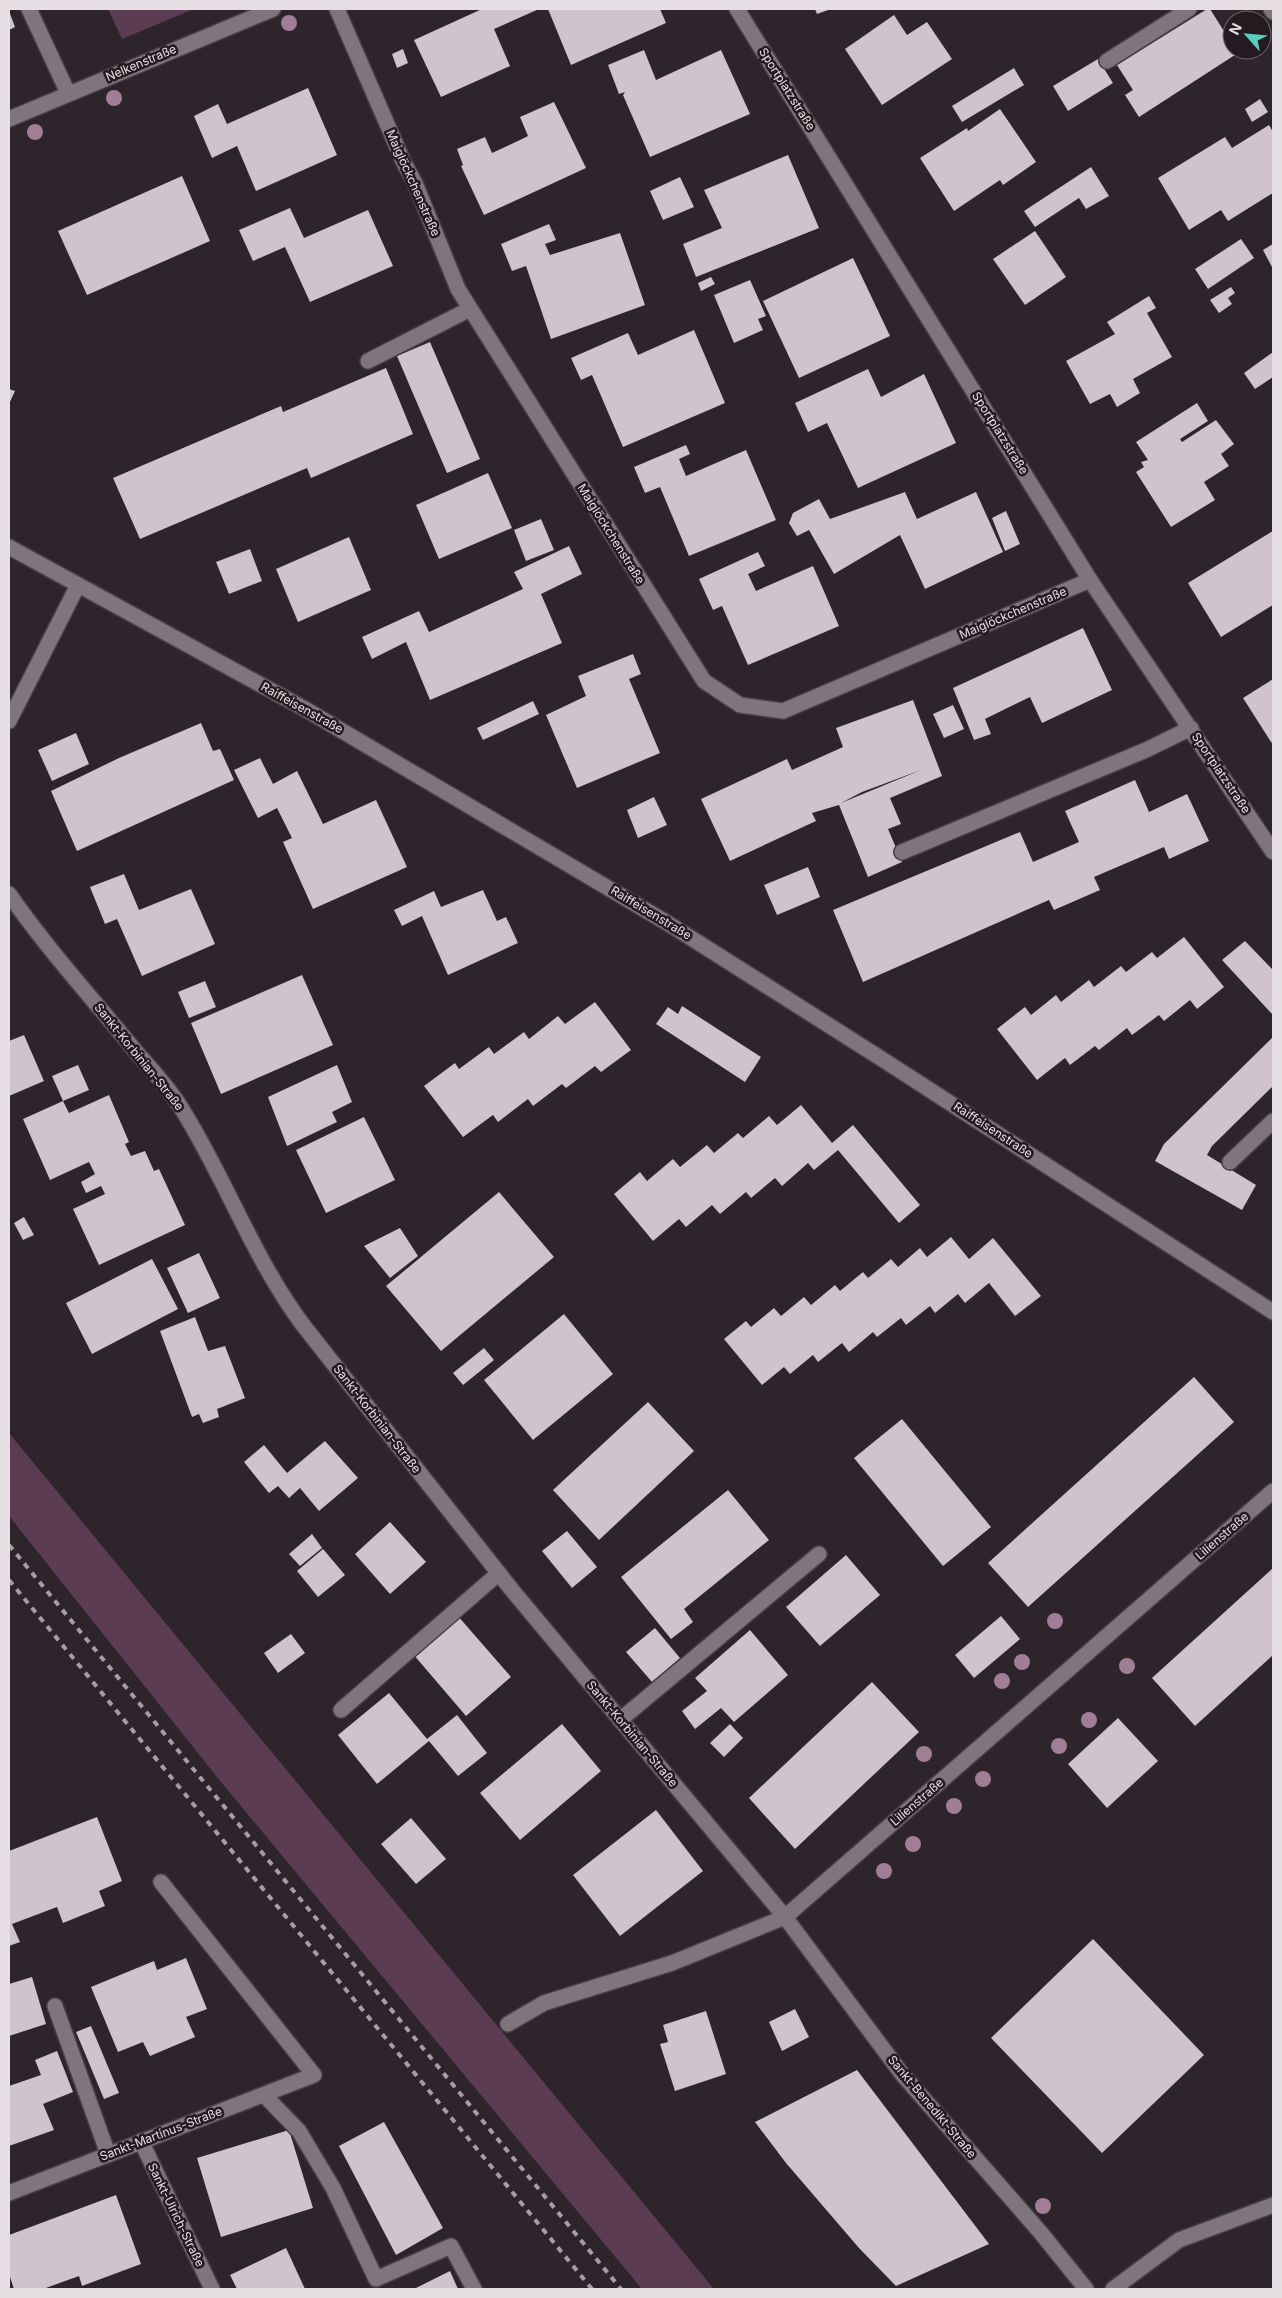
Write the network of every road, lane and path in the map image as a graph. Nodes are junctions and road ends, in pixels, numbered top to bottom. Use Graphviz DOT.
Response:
graph roads {
  1 [pos="29,9"];
  2 [pos="273,9"];
  3 [pos="337,9"];
  4 [pos="737,9"];
  5 [pos="1189,9"];
  6 [pos="1271,9"];
  7 [pos="1273,12"];
  8 [pos="1107,61"];
  9 [pos="68,93"];
  10 [pos="9,119"];
  11 [pos="470,309"];
  12 [pos="368,361"];
  13 [pos="9,547"];
  14 [pos="1090,580"];
  15 [pos="78,585"];
  16 [pos="9,721"];
  17 [pos="1191,728"];
  18 [pos="1267,831"];
  19 [pos="902,852"];
  20 [pos="1273,852"];
  21 [pos="9,894"];
  22 [pos="1273,1121"];
  23 [pos="1230,1162"];
  24 [pos="1273,1312"];
  25 [pos="1273,1491"];
  26 [pos="818,1554"];
  27 [pos="499,1574"];
  28 [pos="341,1710"];
  29 [pos="620,1720"];
  30 [pos="161,1882"];
  31 [pos="785,1917"];
  32 [pos="55,2006"];
  33 [pos="508,2024"];
  34 [pos="264,2095"];
  35 [pos="140,2141"];
  36 [pos="108,2154"];
  37 [pos="9,2193"];
  38 [pos="1273,2205"];
  39 [pos="212,2289"];
  40 [pos="474,2289"];
  41 [pos="1086,2289"];
  42 [pos="1113,2289"];
  1 -- 9 [label="street"];
  2 -- 9 [label="street, Nelkenstraße"];
  3 -- 11 [label="street, Maiglöckchenstraße"];
  4 -- 14 [label="street, Sportplatzstraße"];
  5 -- 8 [label="street"];
  6 -- 7 [label="street"];
  9 -- 10 [label="street, Nelkenstraße"];
  11 -- 12 [label="street"];
  11 -- 14 [label="street, Maiglöckchenstraße"];
  13 -- 15 [label="street, Raiffeisenstraße"];
  14 -- 17 [label="street, Sportplatzstraße"];
  15 -- 16 [label="street"];
  15 -- 24 [label="street, Raiffeisenstraße"];
  17 -- 18 [label="street, Sportplatzstraße"];
  17 -- 19 [label="street"];
  18 -- 20 [label="street, Sportplatzstraße"];
  21 -- 27 [label="street, Sankt-Korbinian-Straße"];
  22 -- 23 [label="street"];
  25 -- 31 [label="street, Lilienstraße"];
  26 -- 29 [label="street"];
  27 -- 28 [label="street"];
  27 -- 29 [label="street, Sankt-Korbinian-Straße"];
  29 -- 31 [label="street, Sankt-Korbinian-Straße"];
  30 -- 34 [label="street, Sankt-Martinus-Straße"];
  31 -- 33 [label="street, Lilienstraße"];
  31 -- 41 [label="street, Sankt-Benedikt-Straße"];
  32 -- 36 [label="street"];
  34 -- 35 [label="street, Sankt-Martinus-Straße"];
  34 -- 40 [label="street"];
  35 -- 36 [label="street, Sankt-Martinus-Straße"];
  35 -- 39 [label="street, Sankt-Ulrich-Straße"];
  36 -- 37 [label="street, Sankt-Martinus-Straße"];
  38 -- 42 [label="street"];
}
